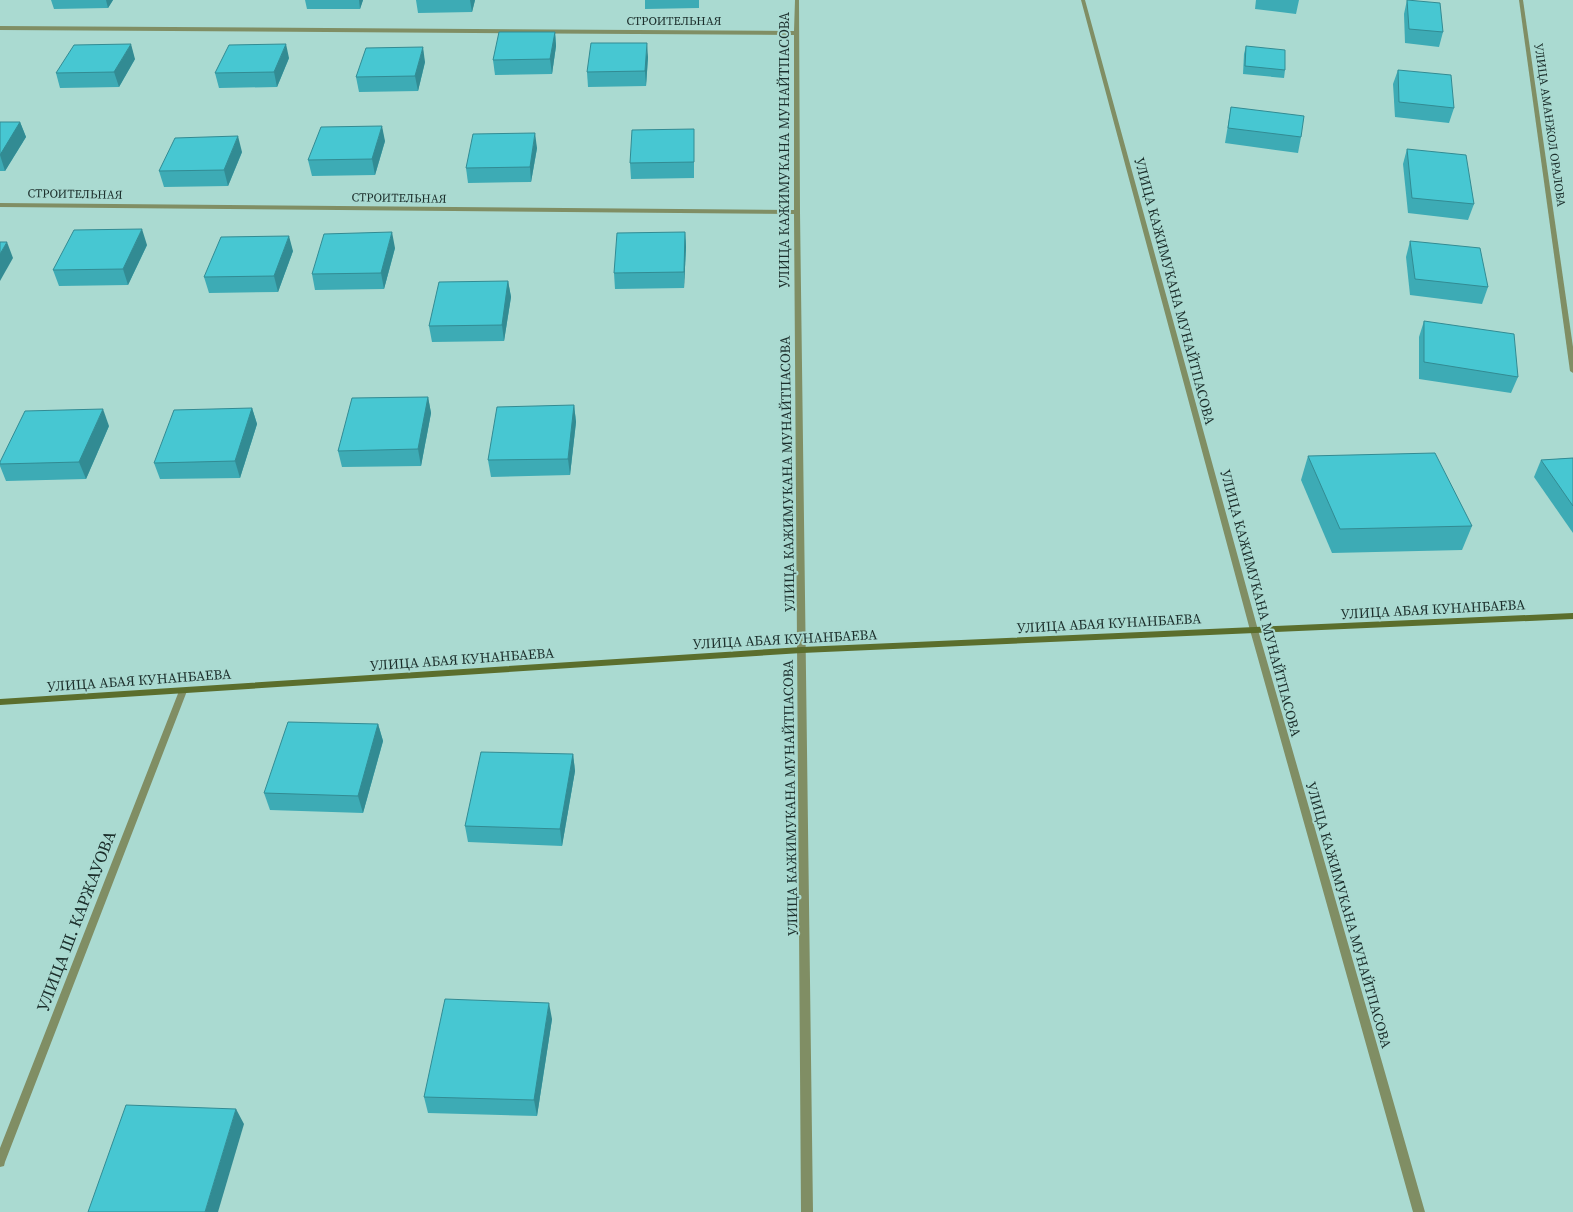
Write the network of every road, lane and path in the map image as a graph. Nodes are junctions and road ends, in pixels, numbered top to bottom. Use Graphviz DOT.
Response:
graph roads {
  1 [pos="797,0"];
  2 [pos="1083,0"];
  3 [pos="1521,0"];
  4 [pos="0,28"];
  5 [pos="797,33"];
  6 [pos="0,205"];
  7 [pos="797,212"];
  8 [pos="1573,372"];
  9 [pos="1573,616"];
  10 [pos="1254,630"];
  11 [pos="802,650"];
  12 [pos="183,691"];
  13 [pos="0,702"];
  14 [pos="0,1162"];
  15 [pos="807,1212"];
  16 [pos="1419,1212"];
  1 -- 5 [label="street, УЛИЦА КАЖИМУКАНА МУНАЙТПАСОВА"];
  2 -- 10 [label="street, УЛИЦА КАЖИМУКАНА МУНАЙТПАСОВА"];
  3 -- 8 [label="street, УЛИЦА АМАНЖОЛ ОРАЛОВА"];
  4 -- 5 [label="street, СТРОИТЕЛЬНАЯ"];
  5 -- 7 [label="street, УЛИЦА КАЖИМУКАНА МУНАЙТПАСОВА"];
  6 -- 7 [label="street, СТРОИТЕЛЬНАЯ"];
  7 -- 11 [label="street, УЛИЦА КАЖИМУКАНА МУНАЙТПАСОВА"];
  9 -- 10 [label="street, УЛИЦА АБАЯ КУНАНБАЕВА"];
  10 -- 11 [label="street, УЛИЦА АБАЯ КУНАНБАЕВА"];
  10 -- 16 [label="street, УЛИЦА КАЖИМУКАНА МУНАЙТПАСОВА"];
  11 -- 12 [label="street, УЛИЦА АБАЯ КУНАНБАЕВА"];
  11 -- 15 [label="street, УЛИЦА КАЖИМУКАНА МУНАЙТПАСОВА"];
  12 -- 13 [label="street, УЛИЦА АБАЯ КУНАНБАЕВА"];
  12 -- 14 [label="street, УЛИЦА Ш. КАРЖАУОВА"];
}
